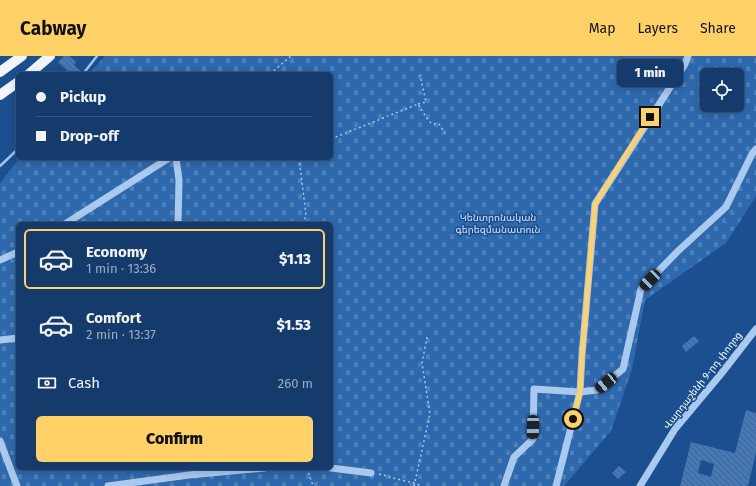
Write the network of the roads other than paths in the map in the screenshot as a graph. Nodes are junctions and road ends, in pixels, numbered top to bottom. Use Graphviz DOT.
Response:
graph roads {
  1 [pos="22,56"];
  2 [pos="50,56"];
  3 [pos="688,56"];
  4 [pos="0,72"];
  5 [pos="31,72"];
  6 [pos="16,83"];
  7 [pos="0,95"];
  8 [pos="756,149"];
  9 [pos="166,160"];
  10 [pos="176,160"];
  11 [pos="68,222"];
  12 [pos="178,222"];
  13 [pos="16,253"];
  14 [pos="0,260"];
  15 [pos="756,328"];
  16 [pos="16,338"];
  17 [pos="0,340"];
  18 [pos="580,392"];
  19 [pos="0,441"];
  20 [pos="333,468"];
  21 [pos="243,470"];
  22 [pos="371,473"];
  23 [pos="17,486"];
  24 [pos="108,486"];
  25 [pos="504,486"];
  26 [pos="556,486"];
  27 [pos="640,486"];
  1 -- 4 [label="main road"];
  2 -- 5 [label="main road"];
  3 -- 18 [label="street"];
  6 -- 7 [label="main road"];
  8 -- 18 [label="street"];
  9 -- 11 [label="street"];
  10 -- 12 [label="street"];
  13 -- 14 [label="street"];
  15 -- 27 [label="street, Վարդաշենի 9-րդ փողոց"];
  16 -- 17 [label="street"];
  18 -- 25 [label="street"];
  18 -- 26 [label="street"];
  19 -- 23 [label="street"];
  20 -- 22 [label="street"];
  21 -- 24 [label="street"];
}
